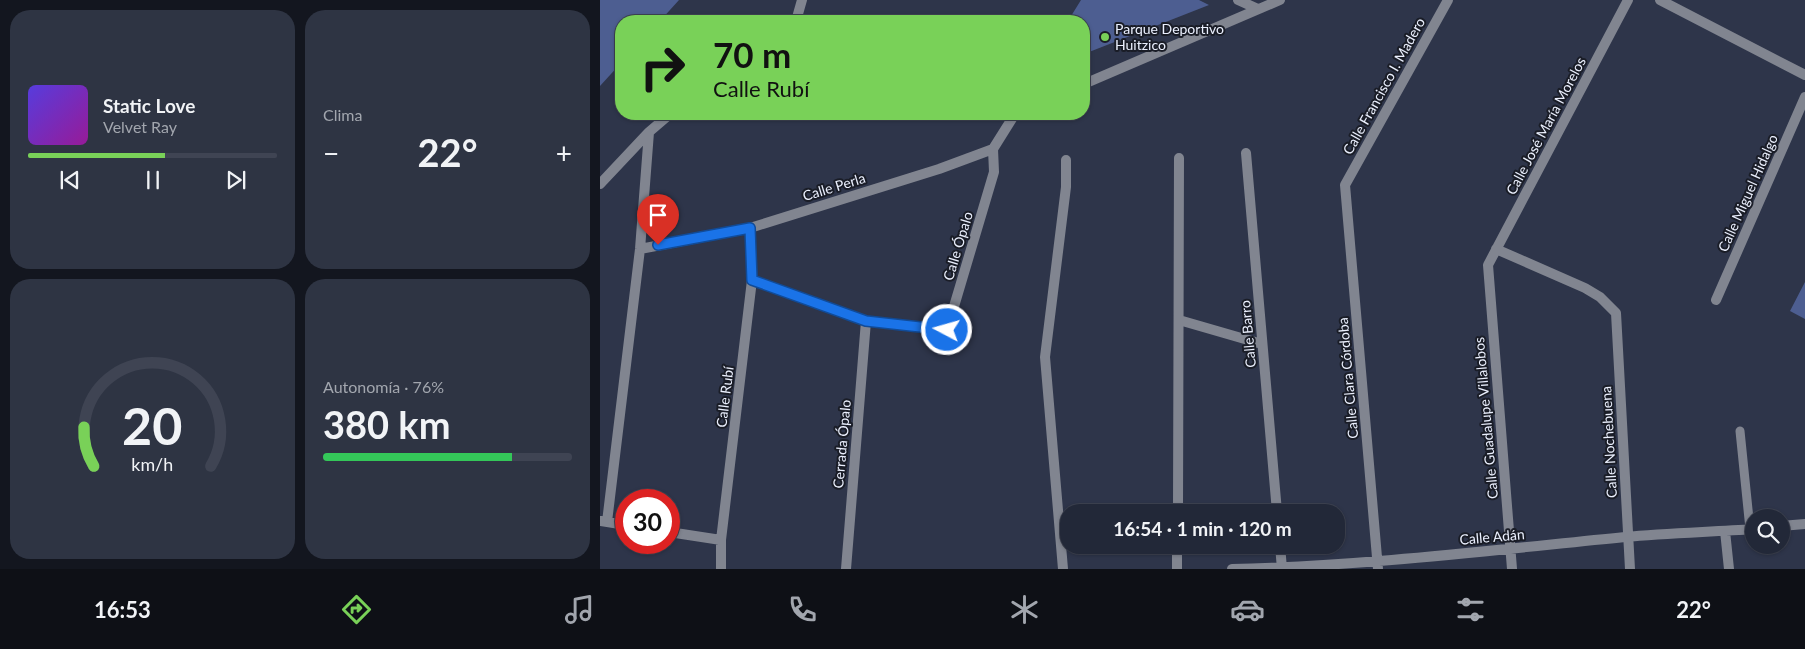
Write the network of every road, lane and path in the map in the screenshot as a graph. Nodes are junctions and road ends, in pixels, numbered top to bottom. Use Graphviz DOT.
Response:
graph roads {
  1 [pos="802,0"];
  2 [pos="1238,0"];
  3 [pos="1280,0"];
  4 [pos="1448,0"];
  5 [pos="1628,0"];
  6 [pos="1660,0"];
  7 [pos="1258,9"];
  8 [pos="798,15"];
  9 [pos="1805,75"];
  10 [pos="1090,81"];
  11 [pos="1805,97"];
  12 [pos="663,120"];
  13 [pos="1010,120"];
  14 [pos="649,132"];
  15 [pos="993,149"];
  16 [pos="1246,153"];
  17 [pos="1180,158"];
  18 [pos="1066,160"];
  19 [pos="600,184"];
  20 [pos="1345,185"];
  21 [pos="750,228"];
  22 [pos="640,249"];
  23 [pos="1496,249"];
  24 [pos="1488,264"];
  25 [pos="752,280"];
  26 [pos="1716,300"];
  27 [pos="1179,320"];
  28 [pos="866,321"];
  29 [pos="1262,344"];
  30 [pos="1740,431"];
  31 [pos="1178,504"];
  32 [pos="1276,504"];
  33 [pos="1750,509"];
  34 [pos="603,522"];
  35 [pos="1805,524"];
  36 [pos="1790,525"];
  37 [pos="1745,530"];
  38 [pos="1725,531"];
  39 [pos="680,534"];
  40 [pos="1628,537"];
  41 [pos="721,540"];
  42 [pos="1511,549"];
  43 [pos="1178,554"];
  44 [pos="1281,554"];
  45 [pos="1378,565"];
  46 [pos="1282,568"];
  47 [pos="721,569"];
  48 [pos="846,569"];
  49 [pos="1063,569"];
  50 [pos="1177,569"];
  51 [pos="1232,569"];
  52 [pos="1512,569"];
  53 [pos="1630,569"];
  54 [pos="1729,569"];
  1 -- 8 [label="street"];
  2 -- 7 [label="street"];
  3 -- 7 [label="street"];
  4 -- 20 [label="street, Calle Francisco I. Madero"];
  5 -- 23 [label="street, Calle José María Morelos"];
  6 -- 9 [label="street"];
  7 -- 10 [label="street"];
  11 -- 26 [label="street, Calle Miguel Hidalgo"];
  12 -- 14 [label="street"];
  13 -- 15 [label="street"];
  14 -- 19 [label="street"];
  14 -- 22 [label="street"];
  15 -- 21 [label="street, Calle Perla"];
  15 -- 28 [label="street, Calle Ópalo"];
  16 -- 29 [label="street, Calle Barro"];
  17 -- 27 [label="street"];
  18 -- 49 [label="street"];
  20 -- 45 [label="street, Calle Clara Córdoba"];
  21 -- 22 [label="street, Calle Perla"];
  21 -- 25 [label="street, Calle Rubí"];
  22 -- 34 [label="street"];
  23 -- 24 [label="street, Calle José María Morelos"];
  23 -- 40 [label="street, Calle Nochebuena"];
  24 -- 42 [label="street, Calle Guadalupe Villalobos"];
  25 -- 28 [label="street, Calle Ópalo"];
  25 -- 41 [label="street, Calle Rubí"];
  27 -- 29 [label="street"];
  27 -- 31 [label="street"];
  28 -- 48 [label="street, Cerrada Ópalo"];
  29 -- 32 [label="street, Calle Barro"];
  30 -- 33 [label="lane"];
  35 -- 36 [label="street"];
  37 -- 38 [label="street, Calle Adán"];
  38 -- 40 [label="street, Calle Adán"];
  38 -- 54 [label="street"];
  39 -- 41 [label="street"];
  40 -- 42 [label="street, Calle Adán"];
  40 -- 53 [label="street, Calle Nochebuena"];
  41 -- 47 [label="street, Calle Rubí"];
  42 -- 45 [label="street, Calle Adán"];
  42 -- 52 [label="street, Calle Guadalupe Villalobos"];
  43 -- 50 [label="street"];
  44 -- 46 [label="street"];
  45 -- 46 [label="street, Calle Adán"];
  46 -- 51 [label="street, Calle Adán"];
}
